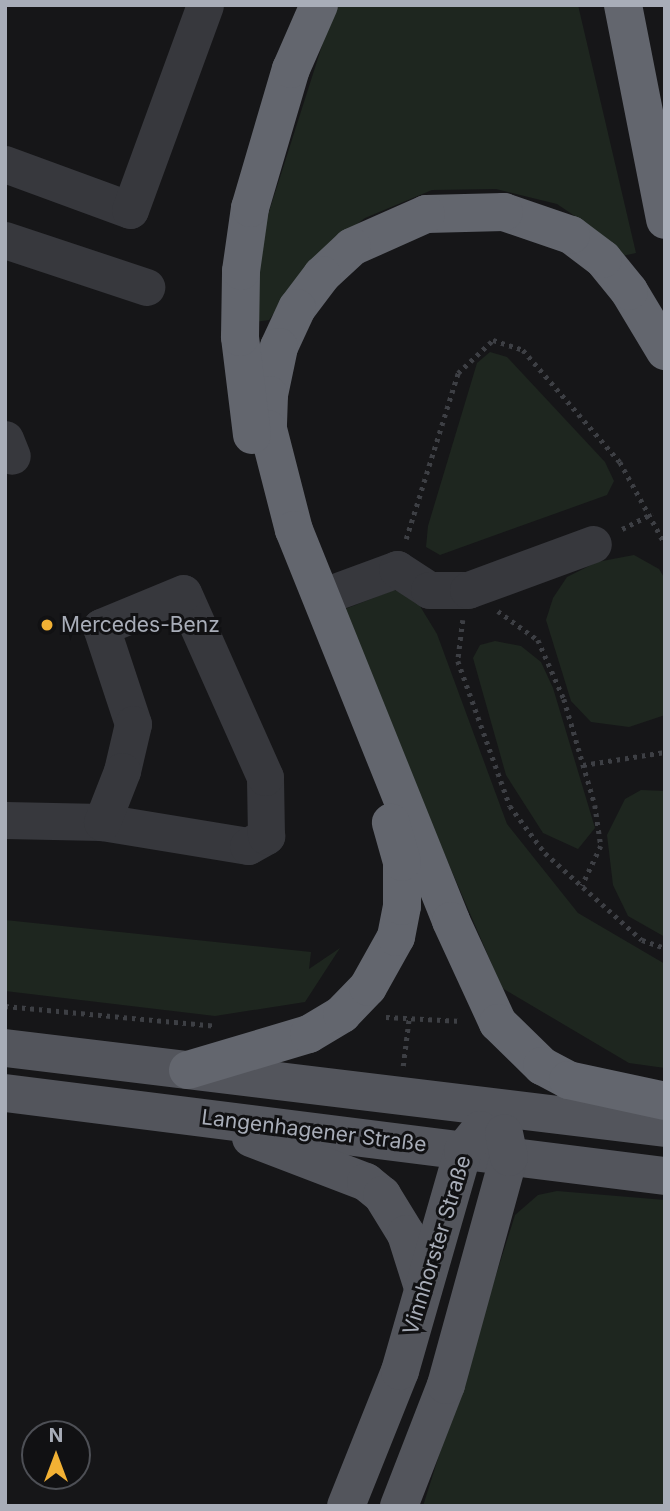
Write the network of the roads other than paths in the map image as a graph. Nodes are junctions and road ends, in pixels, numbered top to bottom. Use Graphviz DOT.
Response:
graph roads {
  1 [pos="205,5"];
  2 [pos="319,5"];
  3 [pos="623,5"];
  4 [pos="5,164"];
  5 [pos="665,220"];
  6 [pos="5,240"];
  7 [pos="146,287"];
  8 [pos="665,352"];
  9 [pos="593,544"];
  10 [pos="321,597"];
  11 [pos="5,820"];
  12 [pos="102,822"];
  13 [pos="5,1048"];
  14 [pos="188,1070"];
  15 [pos="5,1093"];
  16 [pos="665,1101"];
  17 [pos="499,1108"];
  18 [pos="174,1113"];
  19 [pos="665,1128"];
  20 [pos="463,1150"];
  21 [pos="509,1157"];
  22 [pos="665,1176"];
  23 [pos="423,1288"];
  24 [pos="346,1506"];
  25 [pos="399,1506"];
  1 -- 4 [label="lane"];
  2 -- 14 [label="highway"];
  3 -- 5 [label="highway"];
  6 -- 7 [label="lane"];
  8 -- 10 [label="highway"];
  9 -- 10 [label="lane"];
  10 -- 16 [label="highway"];
  11 -- 12 [label="lane"];
  12 -- 12 [label="lane"];
  13 -- 14 [label="main road"];
  14 -- 17 [label="main road"];
  15 -- 18 [label="main road, Langenhagener Straße"];
  17 -- 19 [label="main road"];
  17 -- 20 [label="main road, Vinnhorster Straße"];
  17 -- 21 [label="main road, Vinnhorster Straße"];
  18 -- 20 [label="main road, Langenhagener Straße"];
  18 -- 23 [label="main road"];
  20 -- 21 [label="main road, Langenhagener Straße"];
  20 -- 23 [label="main road, Vinnhorster Straße"];
  21 -- 22 [label="main road, Langenhagener Straße"];
  21 -- 25 [label="main road, Vinnhorster Straße"];
  23 -- 24 [label="main road, Vinnhorster Straße"];
}
